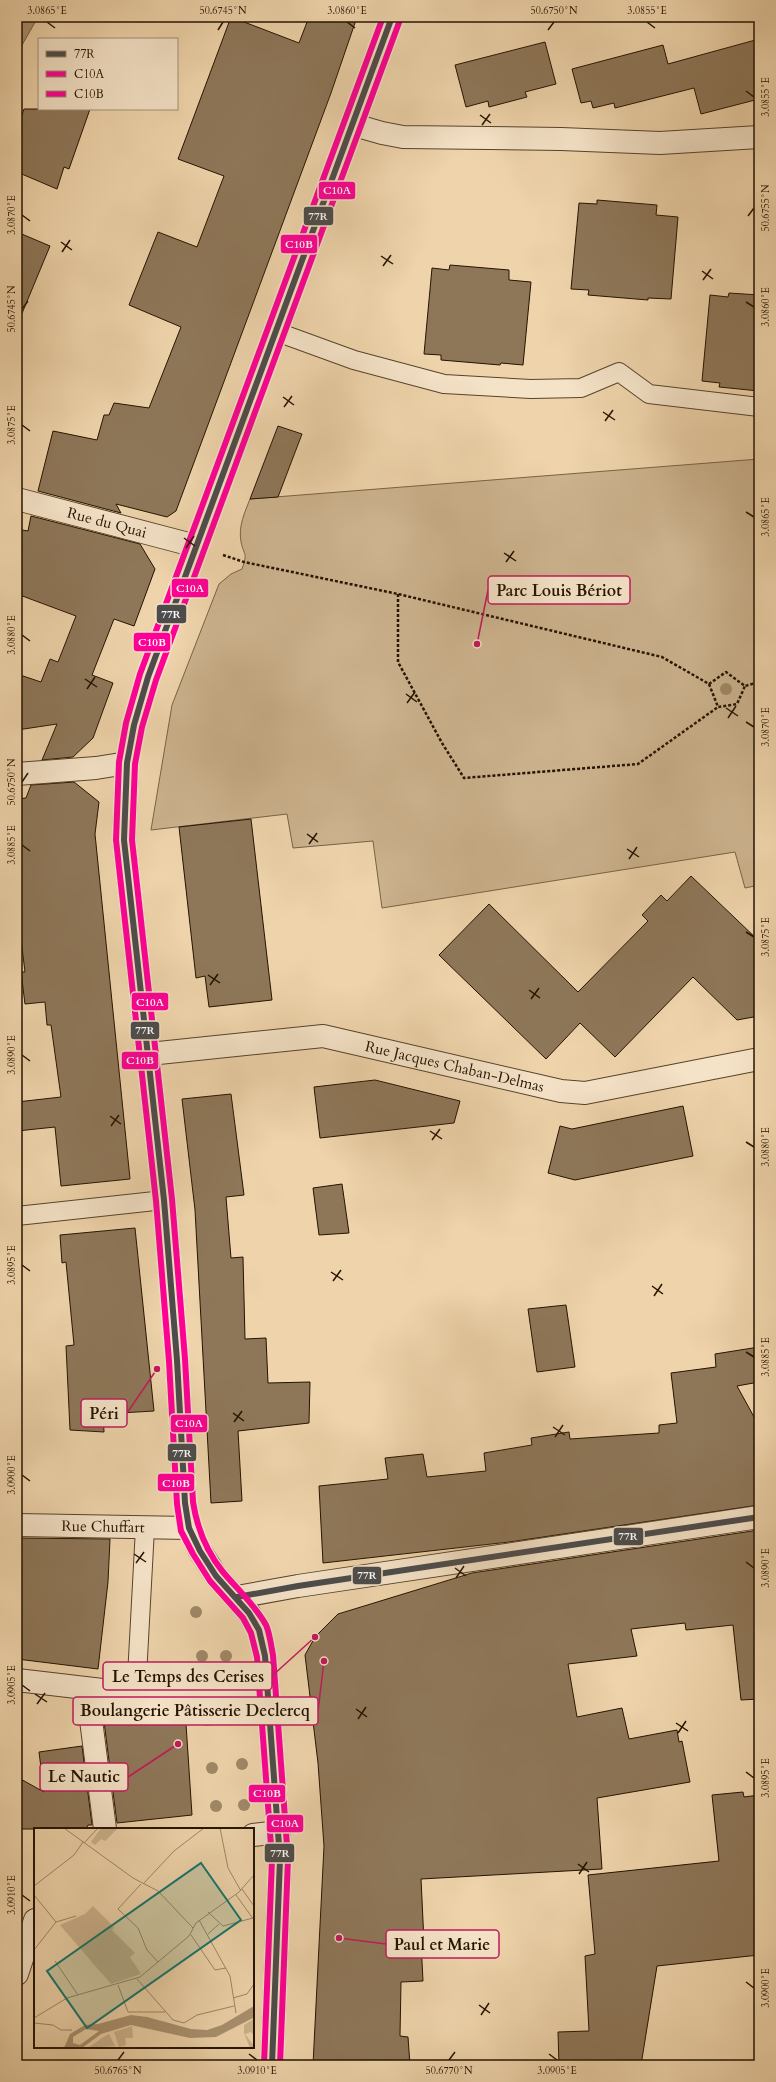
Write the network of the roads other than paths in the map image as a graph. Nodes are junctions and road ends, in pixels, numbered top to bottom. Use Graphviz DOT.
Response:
graph roads {
  1 [pos="392,17"];
  2 [pos="354,125"];
  3 [pos="759,136"];
  4 [pos="277,332"];
  5 [pos="759,407"];
  6 [pos="17,499"];
  7 [pos="196,546"];
  8 [pos="127,763"];
  9 [pos="17,774"];
  10 [pos="148,1054"];
  11 [pos="759,1059"];
  12 [pos="164,1200"];
  13 [pos="17,1216"];
  14 [pos="759,1517"];
  15 [pos="17,1525"];
  16 [pos="145,1528"];
  17 [pos="189,1528"];
  18 [pos="237,1597"];
  19 [pos="17,1680"];
  20 [pos="87,1689"];
  21 [pos="268,1694"];
  22 [pos="136,1695"];
  23 [pos="105,1828"];
  24 [pos="279,1832"];
  25 [pos="254,1834"];
  26 [pos="34,1923"];
  27 [pos="17,1974"];
  28 [pos="272,2065"];
  1 -- 2 [label="street"];
  2 -- 3 [label="street"];
  2 -- 4 [label="street"];
  4 -- 5 [label="lane"];
  4 -- 7 [label="street"];
  6 -- 7 [label="street, Rue du Quai"];
  7 -- 8 [label="street"];
  8 -- 9 [label="street"];
  8 -- 10 [label="street"];
  10 -- 11 [label="street, Rue Jacques Chaban-Delmas"];
  10 -- 12 [label="street"];
  12 -- 13 [label="lane"];
  12 -- 17 [label="street"];
  14 -- 18 [label="street"];
  15 -- 16 [label="street, Rue Chuffart"];
  16 -- 17 [label="street, Rue Chuffart"];
  16 -- 22 [label="lane"];
  17 -- 18 [label="street"];
  18 -- 21 [label="street"];
  19 -- 20 [label="street"];
  20 -- 22 [label="street"];
  20 -- 23 [label="street"];
  21 -- 22 [label="street"];
  21 -- 24 [label="street"];
  24 -- 25 [label="street"];
  24 -- 28 [label="street"];
  26 -- 27 [label="street"];
}
